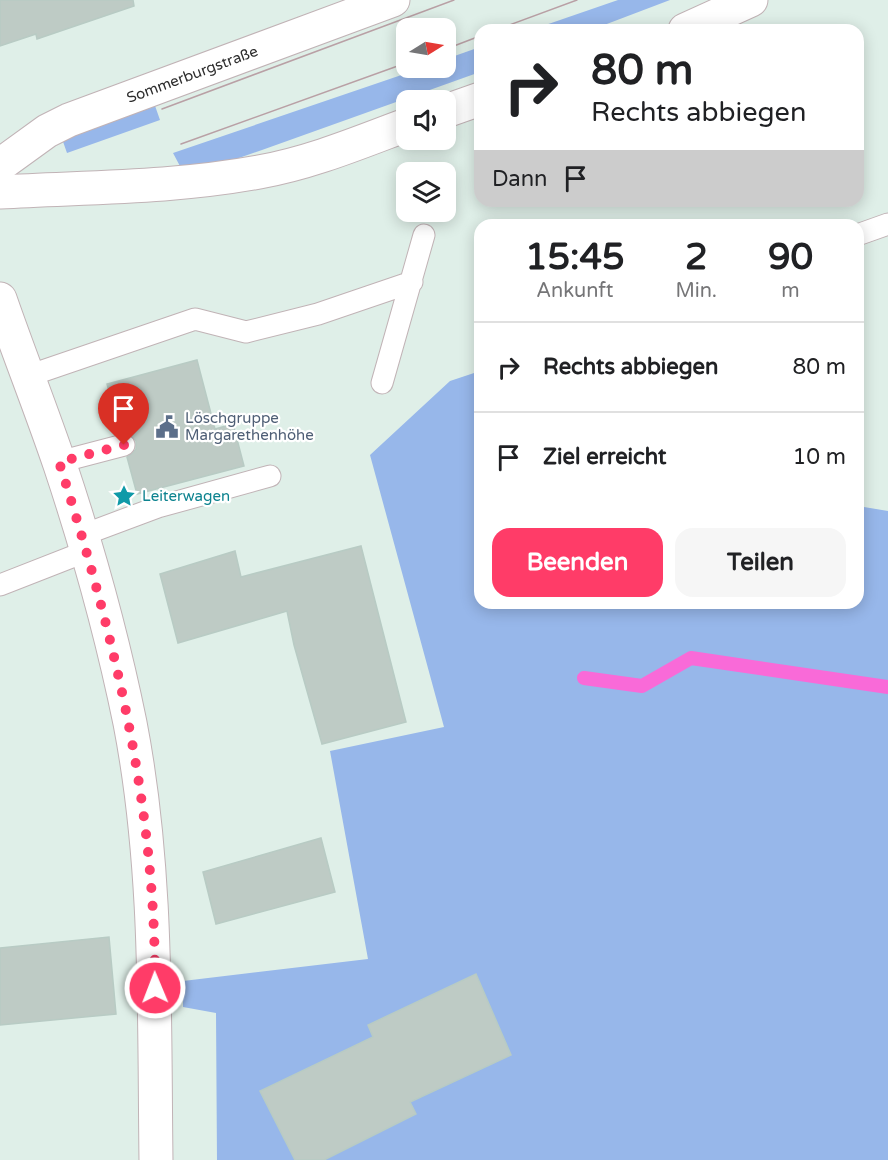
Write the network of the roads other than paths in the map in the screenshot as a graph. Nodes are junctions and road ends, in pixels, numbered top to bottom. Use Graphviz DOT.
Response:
graph roads {
  1 [pos="393,0"];
  2 [pos="751,0"];
  3 [pos="698,24"];
  4 [pos="474,101"];
  5 [pos="456,107"];
  6 [pos="396,129"];
  7 [pos="0,165"];
  8 [pos="0,192"];
  9 [pos="888,224"];
  10 [pos="864,233"];
  11 [pos="424,235"];
  12 [pos="412,282"];
  13 [pos="0,299"];
  14 [pos="28,376"];
  15 [pos="382,383"];
  16 [pos="124,445"];
  17 [pos="59,462"];
  18 [pos="270,476"];
  19 [pos="85,543"];
  20 [pos="0,585"];
  21 [pos="156,1160"];
  1 -- 7 [label="street, Sommerburgstraße"];
  2 -- 3 [label="street"];
  4 -- 5 [label="street"];
  6 -- 8 [label="street"];
  9 -- 10 [label="lane"];
  11 -- 12 [label="lane"];
  12 -- 14 [label="lane"];
  12 -- 15 [label="lane"];
  13 -- 14 [label="street"];
  14 -- 17 [label="street"];
  16 -- 17 [label="lane"];
  17 -- 19 [label="street"];
  18 -- 19 [label="lane"];
  19 -- 20 [label="lane"];
  19 -- 21 [label="street"];
}
